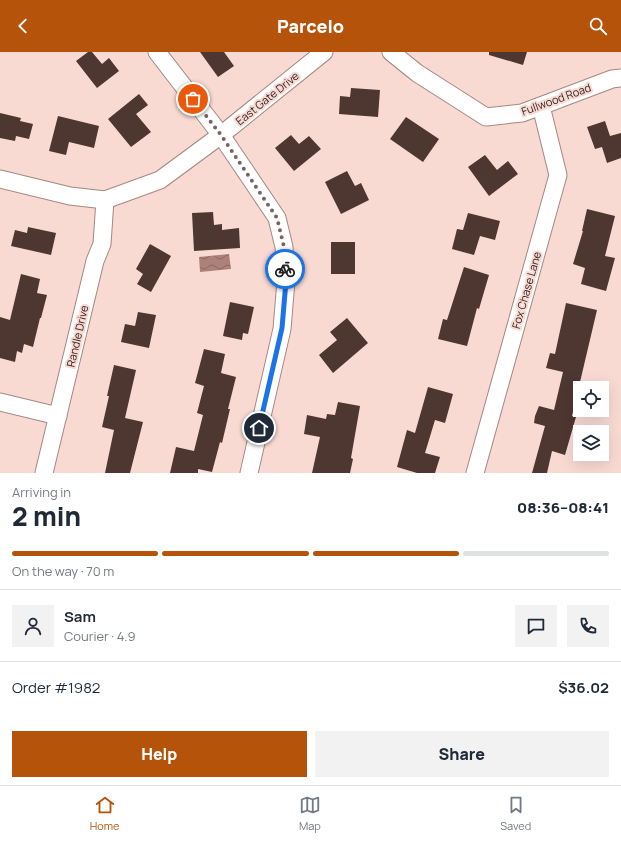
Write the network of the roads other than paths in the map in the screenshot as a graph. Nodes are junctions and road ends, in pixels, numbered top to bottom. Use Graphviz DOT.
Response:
graph roads {
  1 [pos="157,52"];
  2 [pos="324,52"];
  3 [pos="391,52"];
  4 [pos="621,78"];
  5 [pos="541,106"];
  6 [pos="221,135"];
  7 [pos="0,179"];
  8 [pos="105,200"];
  9 [pos="0,402"];
  10 [pos="58,416"];
  11 [pos="44,473"];
  12 [pos="249,473"];
  13 [pos="475,473"];
  1 -- 6 [label="street"];
  2 -- 6 [label="street, East Gate Drive"];
  3 -- 5 [label="street, Fullwood Road"];
  4 -- 5 [label="street, Fullwood Road"];
  5 -- 13 [label="street, Fox Chase Lane"];
  6 -- 8 [label="street, East Gate Drive"];
  6 -- 12 [label="street"];
  7 -- 8 [label="street"];
  8 -- 10 [label="street, Randle Drive"];
  9 -- 10 [label="street"];
  10 -- 11 [label="street, Randle Drive"];
}
